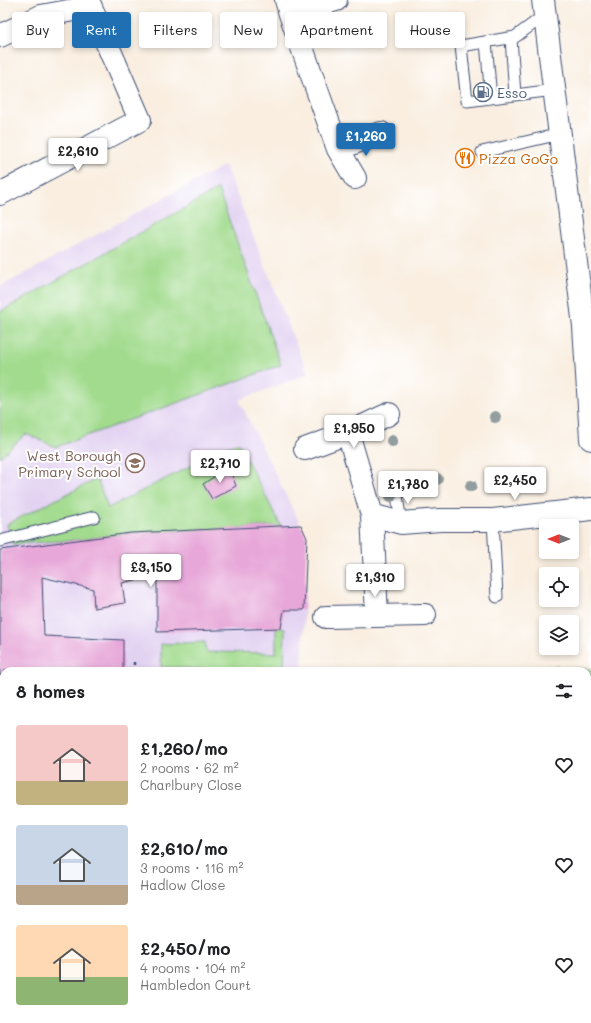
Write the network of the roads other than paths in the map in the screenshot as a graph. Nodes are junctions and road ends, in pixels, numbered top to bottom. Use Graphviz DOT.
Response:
graph roads {
  1 [pos="336,0"];
  2 [pos="89,3"];
  3 [pos="288,7"];
  4 [pos="544,8"];
  5 [pos="0,36"];
  6 [pos="511,38"];
  7 [pos="486,42"];
  8 [pos="554,90"];
  9 [pos="515,95"];
  10 [pos="491,98"];
  11 [pos="382,133"];
  12 [pos="560,134"];
  13 [pos="338,150"];
  14 [pos="482,152"];
  15 [pos="355,178"];
  16 [pos="0,194"];
  17 [pos="588,326"];
  18 [pos="389,414"];
  19 [pos="348,433"];
  20 [pos="591,439"];
  21 [pos="305,449"];
  22 [pos="396,490"];
  23 [pos="591,509"];
  24 [pos="372,515"];
  25 [pos="94,518"];
  26 [pos="493,520"];
  27 [pos="401,523"];
  28 [pos="0,541"];
  29 [pos="497,597"];
  30 [pos="377,615"];
  31 [pos="424,615"];
  32 [pos="326,617"];
  1 -- 3 [label="street"];
  2 -- 5 [label="street"];
  2 -- 16 [label="street"];
  3 -- 13 [label="street"];
  4 -- 6 [label="lane"];
  4 -- 8 [label="street"];
  6 -- 7 [label="lane"];
  6 -- 9 [label="lane"];
  7 -- 10 [label="lane"];
  7 -- 10 [label="lane"];
  8 -- 9 [label="lane"];
  8 -- 12 [label="street"];
  9 -- 10 [label="lane"];
  11 -- 13 [label="street"];
  12 -- 14 [label="lane"];
  12 -- 17 [label="street"];
  13 -- 15 [label="street"];
  17 -- 20 [label="street"];
  18 -- 19 [label="street"];
  19 -- 21 [label="street"];
  19 -- 24 [label="street"];
  22 -- 27 [label="lane"];
  23 -- 26 [label="street"];
  24 -- 27 [label="street"];
  24 -- 30 [label="street"];
  25 -- 28 [label="lane"];
  26 -- 27 [label="street"];
  26 -- 29 [label="lane"];
  30 -- 31 [label="street"];
  30 -- 32 [label="street"];
}
